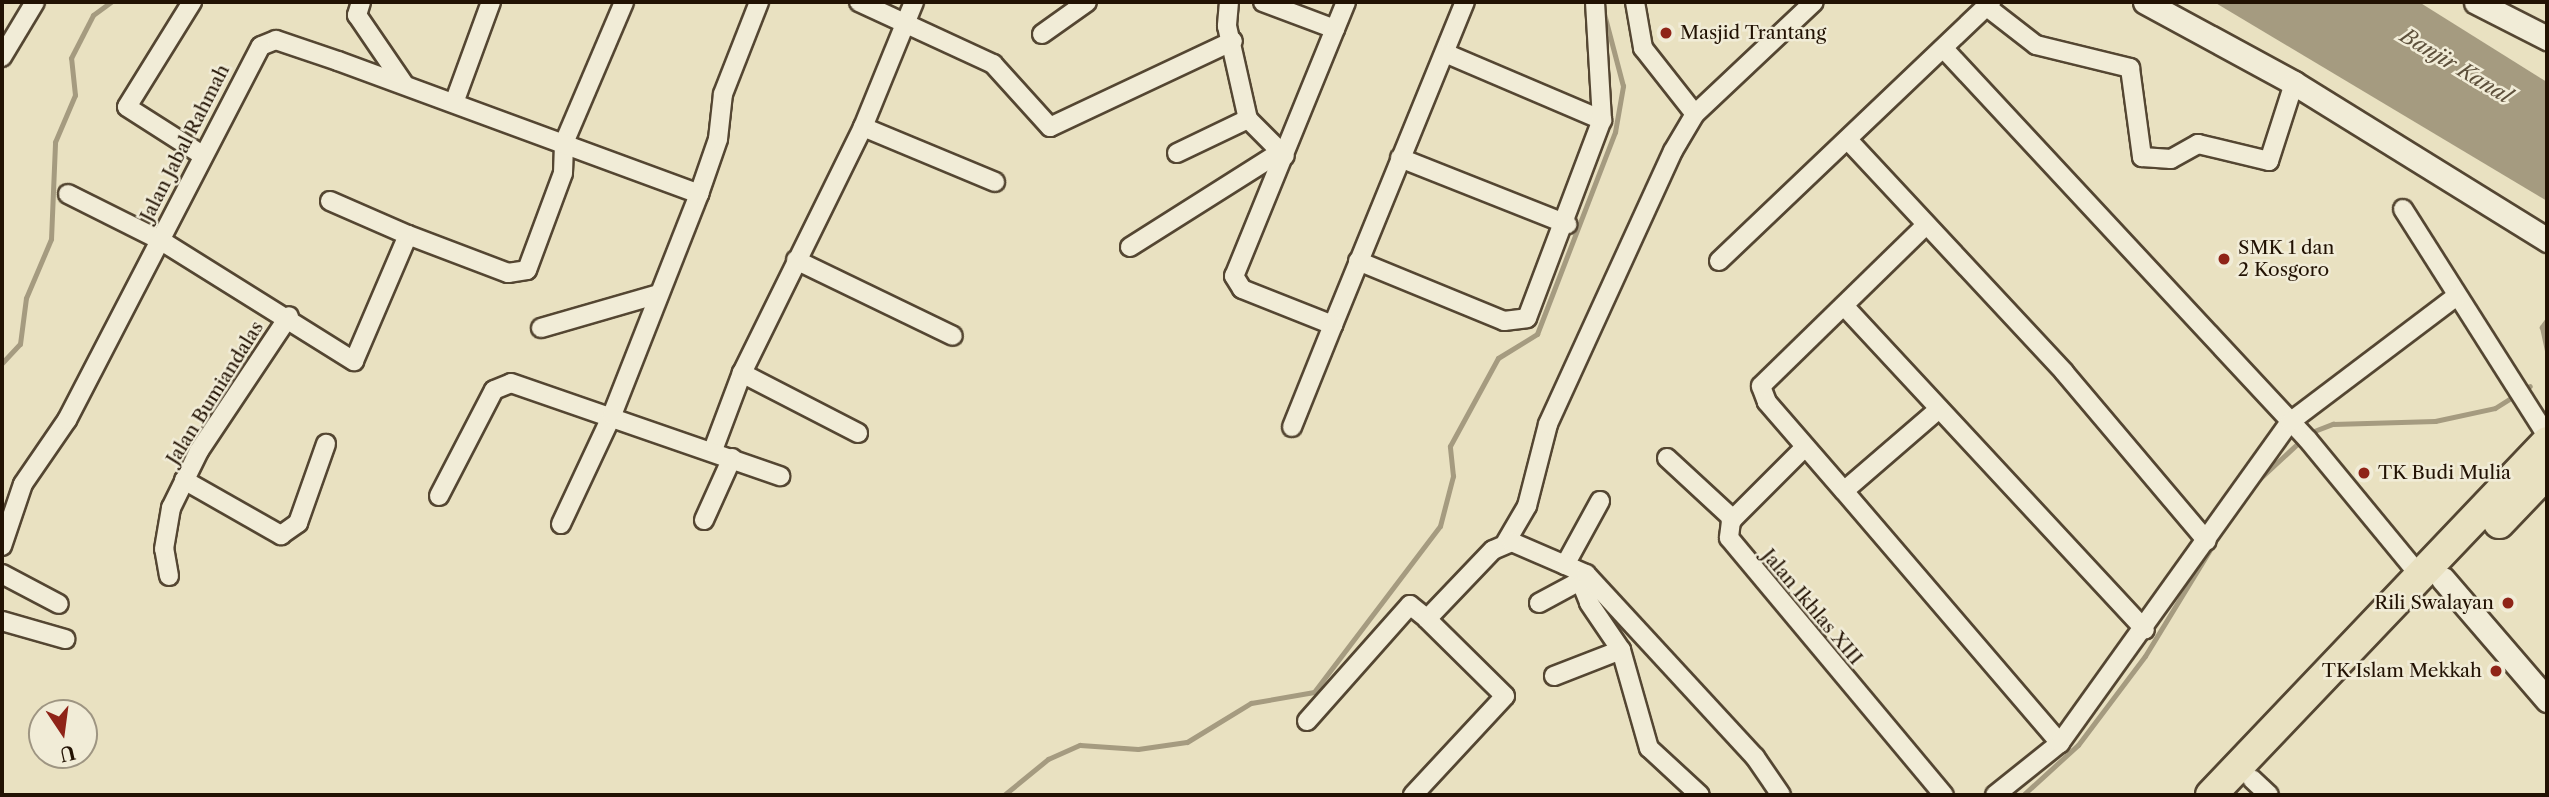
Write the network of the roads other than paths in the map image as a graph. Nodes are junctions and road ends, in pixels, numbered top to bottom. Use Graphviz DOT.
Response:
graph roads {
  1 [pos="35,2"];
  2 [pos="192,2"];
  3 [pos="361,2"];
  4 [pos="491,2"];
  5 [pos="624,2"];
  6 [pos="759,2"];
  7 [pos="859,2"];
  8 [pos="914,2"];
  9 [pos="1087,2"];
  10 [pos="1229,2"];
  11 [pos="1263,2"];
  12 [pos="1346,2"];
  13 [pos="1465,2"];
  14 [pos="1595,2"];
  15 [pos="1635,2"];
  16 [pos="1814,2"];
  17 [pos="2145,2"];
  18 [pos="2476,2"];
  19 [pos="1989,4"];
  20 [pos="907,19"];
  21 [pos="1335,30"];
  22 [pos="1042,34"];
  23 [pos="2547,38"];
  24 [pos="1233,41"];
  25 [pos="1946,51"];
  26 [pos="1445,53"];
  27 [pos="2,57"];
  28 [pos="2294,83"];
  29 [pos="404,84"];
  30 [pos="454,103"];
  31 [pos="1695,114"];
  32 [pos="1248,119"];
  33 [pos="1602,120"];
  34 [pos="863,127"];
  35 [pos="1848,140"];
  36 [pos="564,144"];
  37 [pos="1177,153"];
  38 [pos="1282,154"];
  39 [pos="202,155"];
  40 [pos="1400,158"];
  41 [pos="995,182"];
  42 [pos="68,194"];
  43 [pos="699,194"];
  44 [pos="330,201"];
  45 [pos="2403,209"];
  46 [pos="1567,224"];
  47 [pos="1926,225"];
  48 [pos="408,235"];
  49 [pos="160,240"];
  50 [pos="2547,240"];
  51 [pos="1130,247"];
  52 [pos="796,260"];
  53 [pos="1358,261"];
  54 [pos="1718,261"];
  55 [pos="659,294"];
  56 [pos="2455,297"];
  57 [pos="1846,308"];
  58 [pos="289,316"];
  59 [pos="1333,325"];
  60 [pos="541,328"];
  61 [pos="953,337"];
  62 [pos="742,373"];
  63 [pos="1939,409"];
  64 [pos="612,415"];
  65 [pos="1292,427"];
  66 [pos="2298,430"];
  67 [pos="858,433"];
  68 [pos="2547,436"];
  69 [pos="2547,442"];
  70 [pos="326,444"];
  71 [pos="1805,447"];
  72 [pos="713,450"];
  73 [pos="732,458"];
  74 [pos="1667,458"];
  75 [pos="2547,473"];
  76 [pos="780,476"];
  77 [pos="184,480"];
  78 [pos="1844,491"];
  79 [pos="439,496"];
  80 [pos="1600,501"];
  81 [pos="1733,519"];
  82 [pos="705,520"];
  83 [pos="561,524"];
  84 [pos="2207,541"];
  85 [pos="1506,542"];
  86 [pos="2,546"];
  87 [pos="1573,572"];
  88 [pos="2,575"];
  89 [pos="169,576"];
  90 [pos="2432,577"];
  91 [pos="1539,603"];
  92 [pos="59,604"];
  93 [pos="1427,620"];
  94 [pos="2,621"];
  95 [pos="2145,630"];
  96 [pos="65,639"];
  97 [pos="1621,650"];
  98 [pos="1554,676"];
  99 [pos="2323,691"];
  100 [pos="2545,693"];
  101 [pos="1307,720"];
  102 [pos="2060,743"];
  103 [pos="2252,790"];
  104 [pos="1413,795"];
  105 [pos="1700,795"];
  106 [pos="1780,795"];
  107 [pos="1944,795"];
  108 [pos="1995,795"];
  109 [pos="2211,795"];
  1 -- 27 [label="street"];
  2 -- 39 [label="street"];
  3 -- 29 [label="street"];
  4 -- 30 [label="street"];
  5 -- 36 [label="street"];
  6 -- 43 [label="street"];
  7 -- 20 [label="street"];
  8 -- 20 [label="street"];
  9 -- 22 [label="street"];
  10 -- 24 [label="street"];
  11 -- 21 [label="street"];
  12 -- 21 [label="street"];
  13 -- 26 [label="street"];
  14 -- 33 [label="street"];
  15 -- 31 [label="street"];
  16 -- 31 [label="street"];
  17 -- 28 [label="street"];
  18 -- 23 [label="street"];
  19 -- 25 [label="street"];
  19 -- 28 [label="street"];
  20 -- 24 [label="street"];
  20 -- 34 [label="street"];
  21 -- 38 [label="street"];
  24 -- 32 [label="street"];
  25 -- 35 [label="street"];
  25 -- 66 [label="street"];
  26 -- 33 [label="street"];
  26 -- 40 [label="street"];
  28 -- 50 [label="street"];
  29 -- 30 [label="street, Jalan Jabal Rahmah"];
  29 -- 39 [label="street, Jalan Jabal Rahmah"];
  30 -- 36 [label="street, Jalan Jabal Rahmah"];
  31 -- 85 [label="street"];
  32 -- 37 [label="street"];
  32 -- 38 [label="street"];
  33 -- 46 [label="street"];
  34 -- 41 [label="street"];
  34 -- 52 [label="street"];
  35 -- 47 [label="street"];
  35 -- 54 [label="street"];
  36 -- 43 [label="street, Jalan Jabal Rahmah"];
  36 -- 48 [label="street"];
  38 -- 51 [label="street"];
  38 -- 59 [label="street"];
  39 -- 49 [label="street, Jalan Jabal Rahmah"];
  40 -- 46 [label="street"];
  40 -- 53 [label="street"];
  42 -- 49 [label="street"];
  43 -- 55 [label="street"];
  44 -- 48 [label="street"];
  45 -- 56 [label="street"];
  46 -- 53 [label="street"];
  47 -- 57 [label="street"];
  47 -- 84 [label="street"];
  48 -- 58 [label="street"];
  49 -- 58 [label="street"];
  49 -- 86 [label="street, Jalan Jabal Rahmah"];
  52 -- 61 [label="street"];
  52 -- 62 [label="street"];
  53 -- 59 [label="street"];
  55 -- 60 [label="street"];
  55 -- 64 [label="street"];
  56 -- 66 [label="street"];
  56 -- 68 [label="street"];
  57 -- 63 [label="street"];
  57 -- 71 [label="street"];
  58 -- 77 [label="street, Jalan Bumiandalas"];
  59 -- 65 [label="street"];
  62 -- 67 [label="street"];
  62 -- 72 [label="street"];
  63 -- 78 [label="street"];
  63 -- 95 [label="street"];
  64 -- 72 [label="street"];
  64 -- 79 [label="street"];
  64 -- 83 [label="street"];
  66 -- 84 [label="street"];
  66 -- 90 [label="street"];
  69 -- 90 [label="main road"];
  70 -- 77 [label="street"];
  71 -- 78 [label="street"];
  71 -- 81 [label="street"];
  72 -- 73 [label="street"];
  73 -- 76 [label="street"];
  73 -- 82 [label="street"];
  74 -- 81 [label="street"];
  75 -- 90 [label="main road"];
  77 -- 89 [label="street, Jalan Bumiandalas"];
  78 -- 102 [label="street"];
  80 -- 87 [label="street"];
  81 -- 107 [label="street, Jalan Ikhlas XIII"];
  84 -- 95 [label="street"];
  85 -- 87 [label="street"];
  85 -- 93 [label="street"];
  87 -- 91 [label="street"];
  87 -- 97 [label="street"];
  87 -- 106 [label="street"];
  88 -- 92 [label="street"];
  90 -- 99 [label="main road"];
  90 -- 100 [label="street"];
  93 -- 101 [label="street"];
  93 -- 104 [label="street"];
  94 -- 96 [label="street"];
  95 -- 102 [label="street"];
  97 -- 98 [label="street"];
  97 -- 105 [label="street"];
  99 -- 103 [label="main road"];
  99 -- 109 [label="main road"];
  102 -- 108 [label="street"];
}
